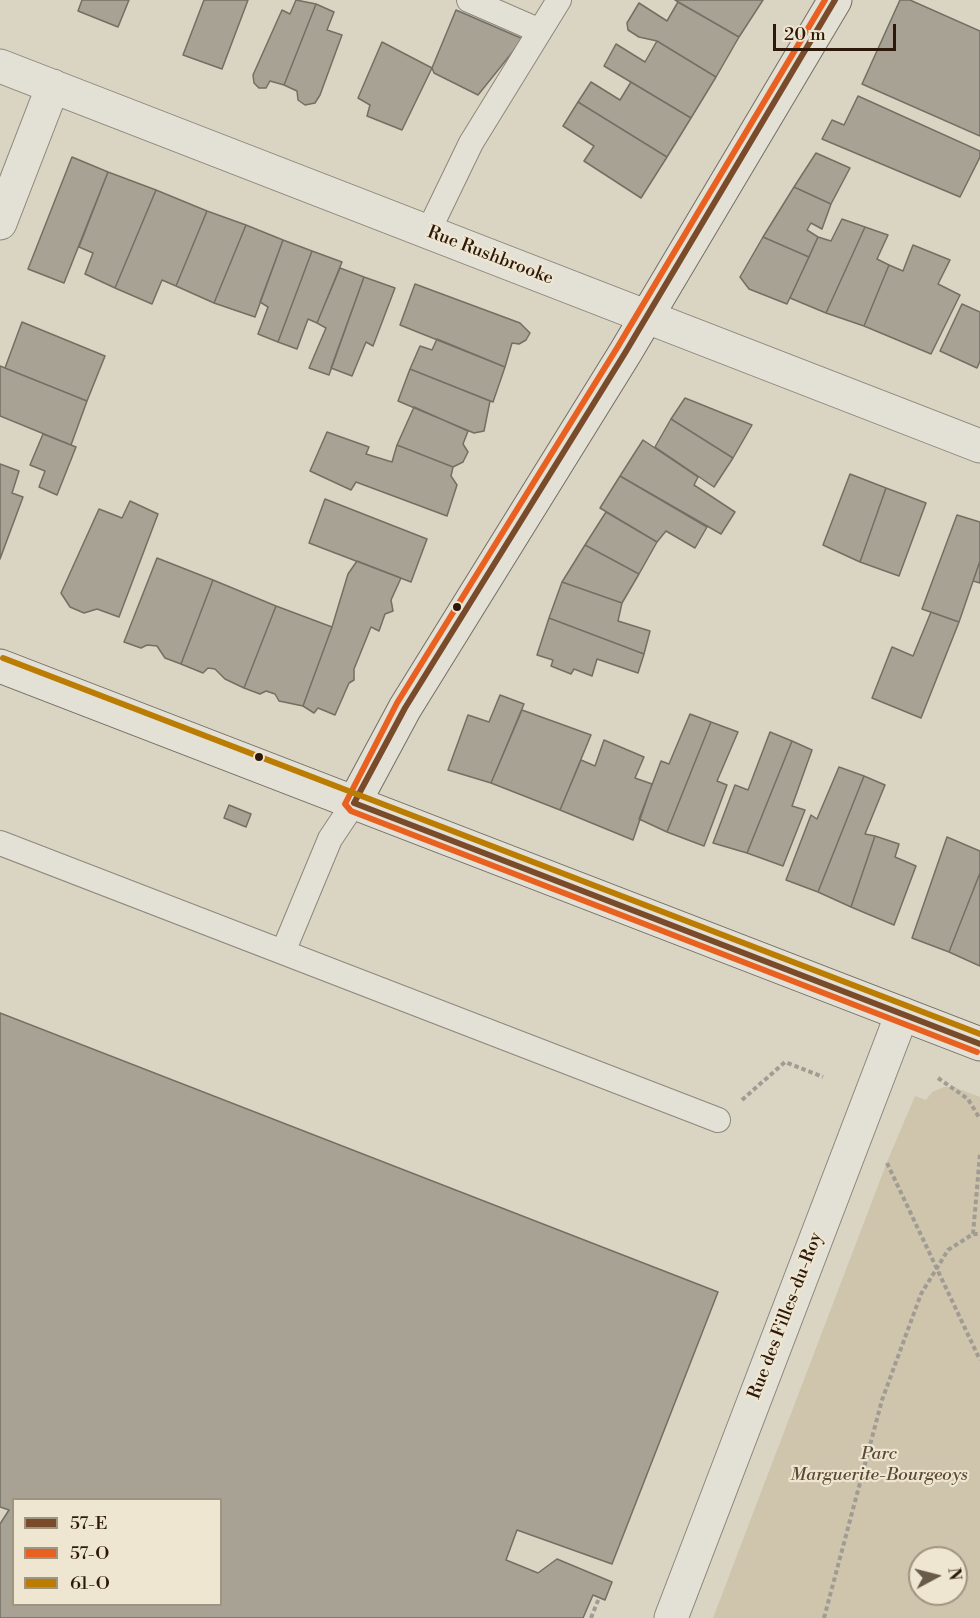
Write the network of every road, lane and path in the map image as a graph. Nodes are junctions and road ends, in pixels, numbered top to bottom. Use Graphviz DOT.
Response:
graph roads {
  1 [pos="469,0"];
  2 [pos="559,0"];
  3 [pos="835,0"];
  4 [pos="540,31"];
  5 [pos="0,66"];
  6 [pos="53,86"];
  7 [pos="0,223"];
  8 [pos="428,232"];
  9 [pos="646,318"];
  10 [pos="980,446"];
  11 [pos="0,666"];
  12 [pos="354,803"];
  13 [pos="0,843"];
  14 [pos="283,952"];
  15 [pos="902,1014"];
  16 [pos="980,1044"];
  17 [pos="823,1077"];
  18 [pos="938,1078"];
  19 [pos="980,1119"];
  20 [pos="718,1120"];
  21 [pos="980,1154"];
  22 [pos="886,1162"];
  23 [pos="972,1234"];
  24 [pos="980,1234"];
  25 [pos="936,1265"];
  26 [pos="980,1360"];
  27 [pos="599,1598"];
  28 [pos="591,1618"];
  29 [pos="670,1618"];
  30 [pos="824,1618"];
  1 -- 4 [label="lane"];
  2 -- 4 [label="lane"];
  3 -- 9 [label="street"];
  4 -- 8 [label="lane"];
  5 -- 6 [label="street, Rue Rushbrooke"];
  6 -- 7 [label="street"];
  6 -- 8 [label="street, Rue Rushbrooke"];
  8 -- 9 [label="street, Rue Rushbrooke"];
  9 -- 10 [label="street, Rue Rushbrooke"];
  9 -- 12 [label="street"];
  11 -- 12 [label="street"];
  12 -- 14 [label="lane"];
  12 -- 15 [label="street"];
  13 -- 14 [label="lane"];
  14 -- 20 [label="lane"];
  15 -- 16 [label="street"];
  15 -- 29 [label="street, Rue des Filles-du-Roy"];
  17 -- 20 [label="path"];
  18 -- 19 [label="path"];
  21 -- 23 [label="path"];
  22 -- 25 [label="path"];
  23 -- 24 [label="path"];
  23 -- 25 [label="path"];
  25 -- 26 [label="path"];
  25 -- 30 [label="path"];
  27 -- 28 [label="path"];
}
